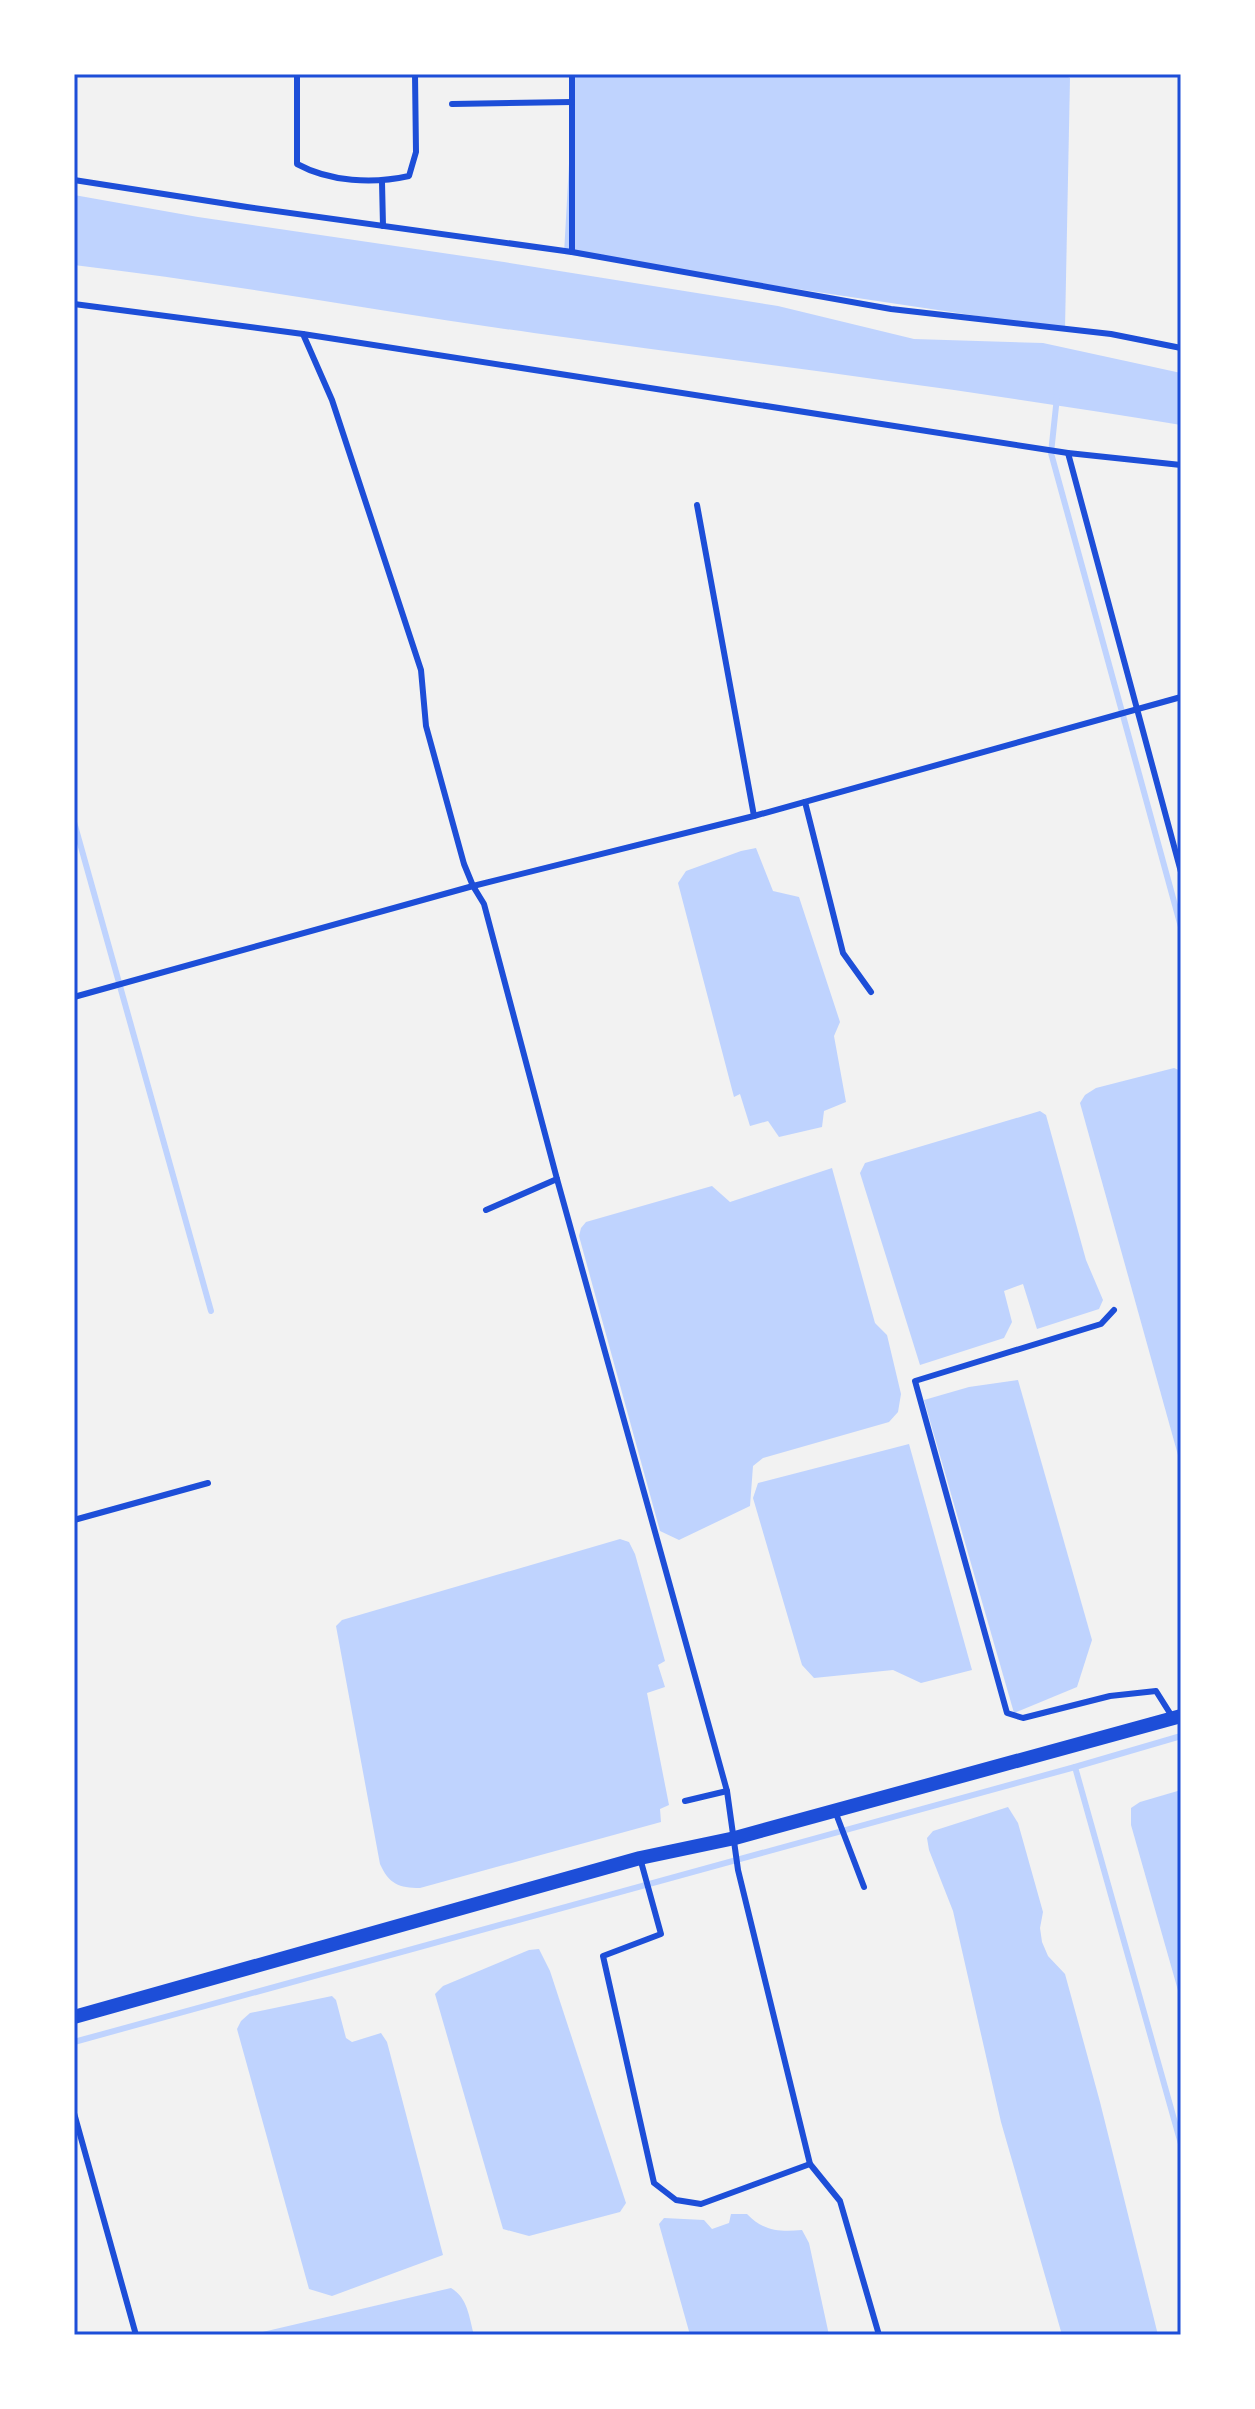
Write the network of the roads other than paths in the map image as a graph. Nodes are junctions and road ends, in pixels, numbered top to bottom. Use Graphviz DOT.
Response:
graph roads {
  1 [pos="297,74"];
  2 [pos="415,74"];
  3 [pos="572,74"];
  4 [pos="572,102"];
  5 [pos="452,104"];
  6 [pos="74,180"];
  7 [pos="382,182"];
  8 [pos="383,226"];
  9 [pos="572,252"];
  10 [pos="74,304"];
  11 [pos="303,334"];
  12 [pos="1181,348"];
  13 [pos="1068,453"];
  14 [pos="1181,465"];
  15 [pos="697,505"];
  16 [pos="1181,697"];
  17 [pos="1136,709"];
  18 [pos="805,802"];
  19 [pos="754,816"];
  20 [pos="1181,872"];
  21 [pos="473,886"];
  22 [pos="871,992"];
  23 [pos="74,997"];
  24 [pos="557,1179"];
  25 [pos="486,1210"];
  26 [pos="1114,1310"];
  27 [pos="208,1483"];
  28 [pos="74,1520"];
  29 [pos="1177,1717"];
  30 [pos="727,1791"];
  31 [pos="685,1801"];
  32 [pos="835,1811"];
  33 [pos="735,1838"];
  34 [pos="640,1858"];
  35 [pos="864,1887"];
  36 [pos="74,2017"];
  37 [pos="74,2113"];
  38 [pos="810,2164"];
  39 [pos="136,2335"];
  40 [pos="879,2335"];
  1 -- 7 [label="lane"];
  2 -- 7 [label="lane"];
  3 -- 4 [label="lane"];
  4 -- 5 [label="lane"];
  4 -- 9 [label="lane"];
  6 -- 8 [label="lane"];
  7 -- 8 [label="lane"];
  8 -- 9 [label="lane"];
  9 -- 12 [label="lane"];
  10 -- 11 [label="lane"];
  11 -- 13 [label="lane"];
  11 -- 21 [label="lane"];
  13 -- 14 [label="lane"];
  13 -- 17 [label="lane"];
  15 -- 19 [label="lane"];
  16 -- 17 [label="lane"];
  17 -- 18 [label="lane"];
  17 -- 20 [label="lane"];
  18 -- 19 [label="lane"];
  18 -- 22 [label="lane"];
  19 -- 21 [label="lane"];
  21 -- 23 [label="lane"];
  21 -- 24 [label="lane"];
  24 -- 25 [label="lane"];
  24 -- 30 [label="lane"];
  26 -- 29 [label="lane"];
  27 -- 28 [label="lane"];
  29 -- 32 [label="street"];
  30 -- 31 [label="lane"];
  30 -- 33 [label="lane"];
  32 -- 33 [label="street"];
  32 -- 35 [label="lane"];
  33 -- 34 [label="street"];
  33 -- 38 [label="lane"];
  34 -- 36 [label="street"];
  34 -- 38 [label="lane"];
  37 -- 39 [label="lane"];
  38 -- 40 [label="lane"];
}
